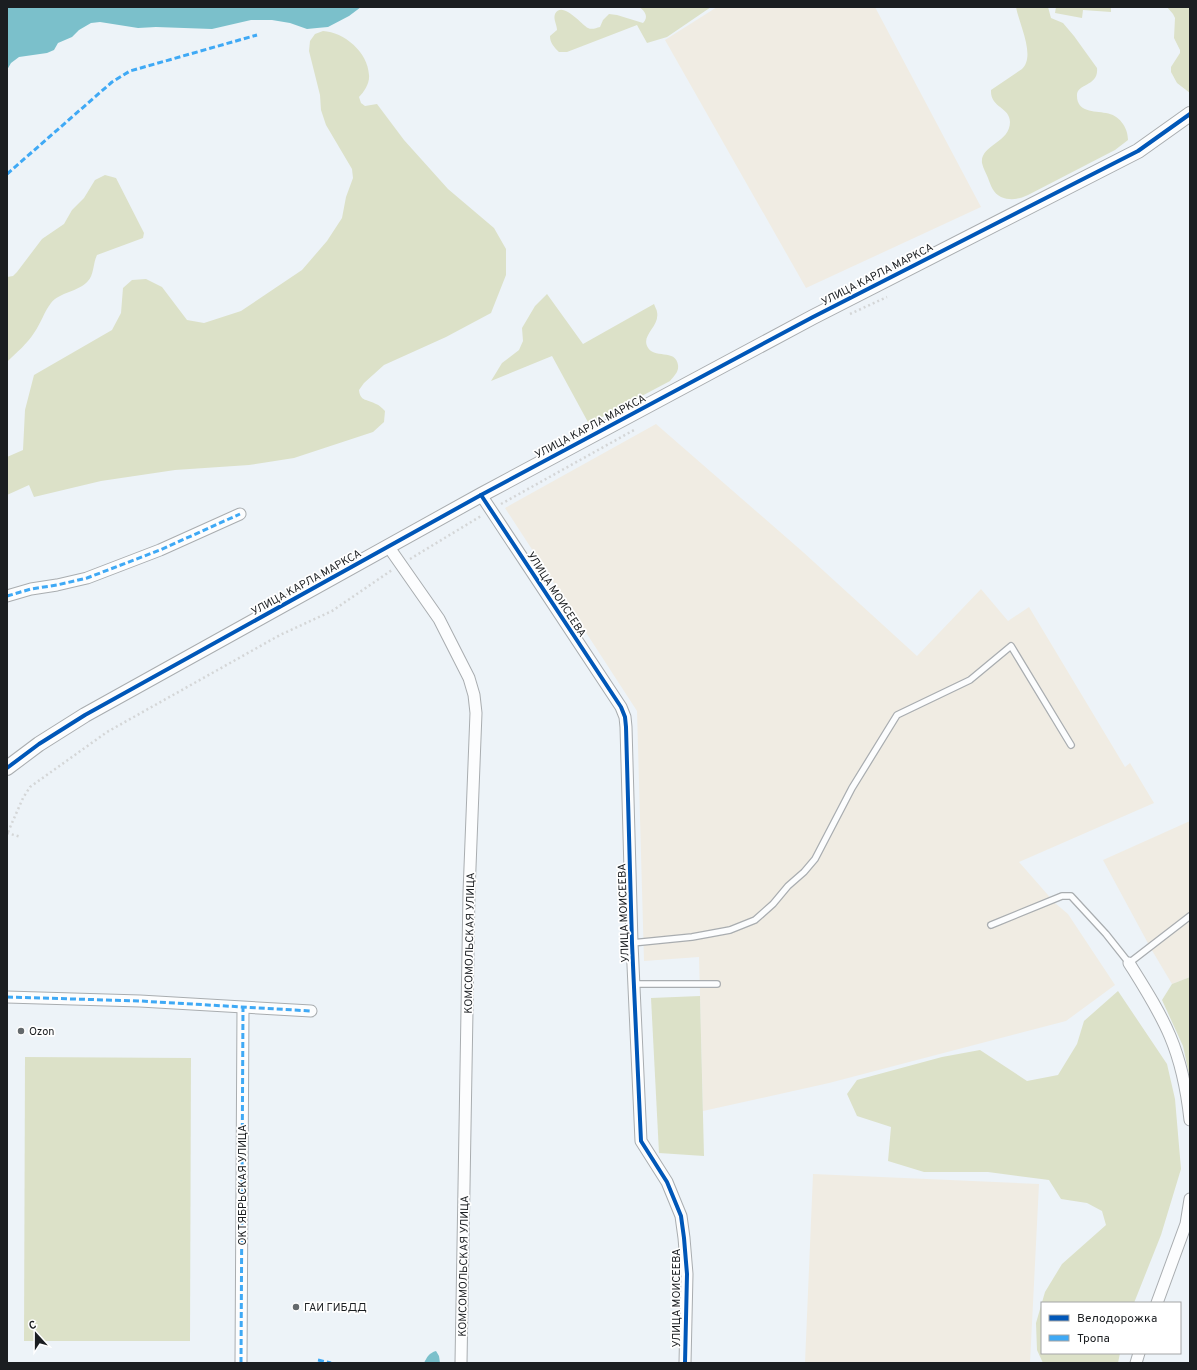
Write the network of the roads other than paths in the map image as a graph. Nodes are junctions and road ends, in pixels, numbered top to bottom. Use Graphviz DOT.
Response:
graph roads {
  1 [pos="1190,114"];
  2 [pos="481,495"];
  3 [pos="240,514"];
  4 [pos="388,546"];
  5 [pos="7,596"];
  6 [pos="1071,745"];
  7 [pos="7,768"];
  8 [pos="1190,916"];
  9 [pos="991,925"];
  10 [pos="632,943"];
  11 [pos="1130,963"];
  12 [pos="635,984"];
  13 [pos="717,984"];
  14 [pos="7,997"];
  15 [pos="243,1008"];
  16 [pos="311,1010"];
  17 [pos="1190,1120"];
  18 [pos="1190,1199"];
  19 [pos="1188,1224"];
  20 [pos="1157,1302"];
  21 [pos="241,1363"];
  22 [pos="461,1363"];
  23 [pos="685,1363"];
  1 -- 2 [label="street, УЛИЦА КАРЛА МАРКСА"];
  2 -- 4 [label="street, УЛИЦА КАРЛА МАРКСА"];
  2 -- 10 [label="street, УЛИЦА МОИСЕЕВА"];
  3 -- 5 [label="street"];
  4 -- 7 [label="street, УЛИЦА КАРЛА МАРКСА"];
  4 -- 22 [label="street, КОМСОМОЛЬСКАЯ УЛИЦА"];
  6 -- 10 [label="lane"];
  8 -- 11 [label="lane"];
  9 -- 11 [label="lane"];
  10 -- 12 [label="street, УЛИЦА МОИСЕЕВА"];
  11 -- 17 [label="street"];
  12 -- 13 [label="lane"];
  12 -- 23 [label="street, УЛИЦА МОИСЕЕВА"];
  14 -- 15 [label="street"];
  15 -- 16 [label="street"];
  15 -- 21 [label="street, ОКТЯБРЬСКАЯ УЛИЦА"];
  18 -- 19 [label="street"];
  19 -- 20 [label="street"];
}
